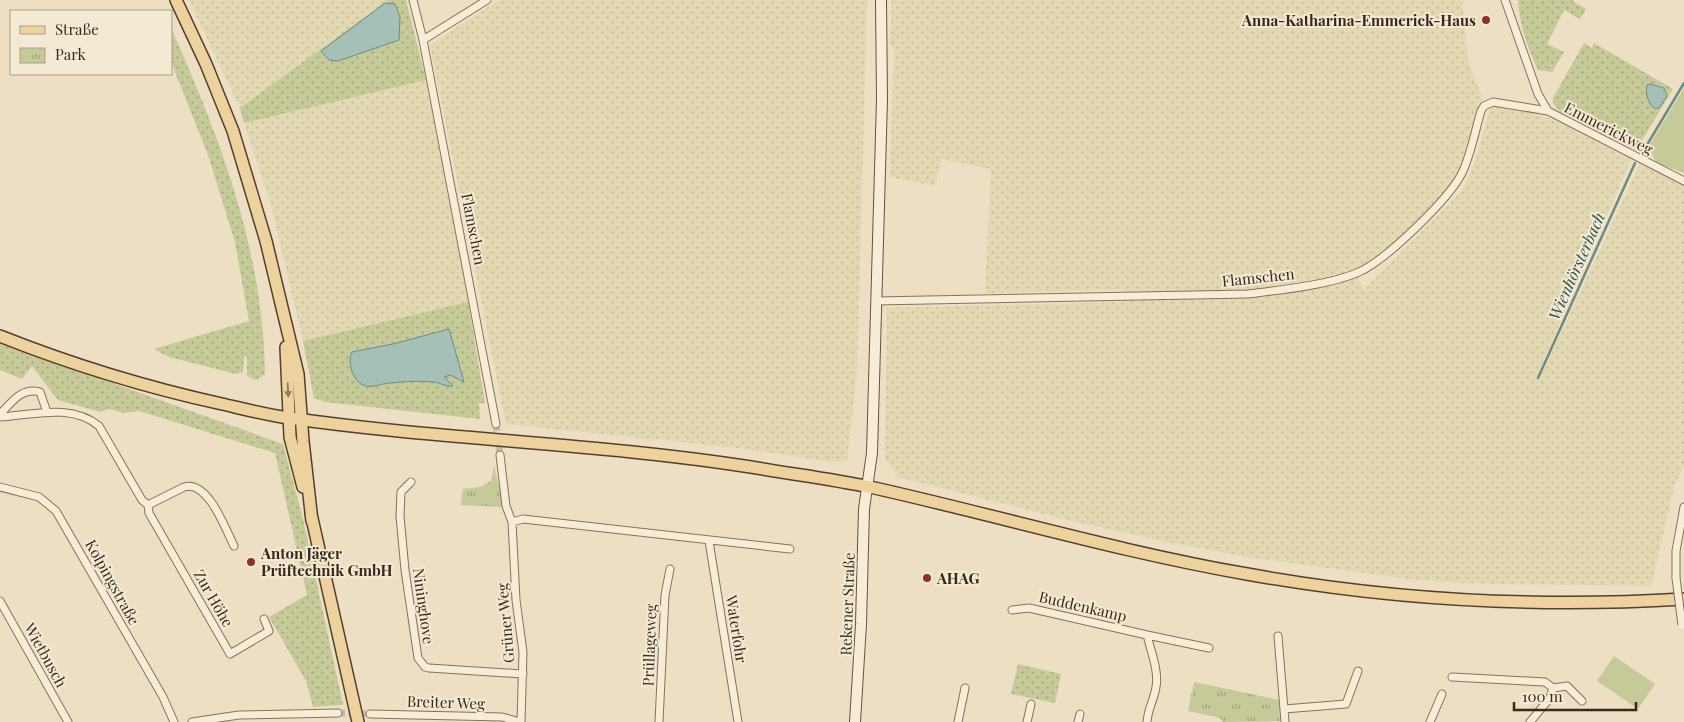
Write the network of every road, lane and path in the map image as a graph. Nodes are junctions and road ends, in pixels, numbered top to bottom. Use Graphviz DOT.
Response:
graph roads {
  1 [pos="176,0"];
  2 [pos="413,0"];
  3 [pos="487,0"];
  4 [pos="881,0"];
  5 [pos="1505,0"];
  6 [pos="423,40"];
  7 [pos="1548,112"];
  8 [pos="1684,181"];
  9 [pos="876,301"];
  10 [pos="285,328"];
  11 [pos="0,336"];
  12 [pos="47,412"];
  13 [pos="1,417"];
  14 [pos="289,418"];
  15 [pos="303,420"];
  16 [pos="496,424"];
  17 [pos="500,455"];
  18 [pos="411,482"];
  19 [pos="0,487"];
  20 [pos="868,487"];
  21 [pos="148,505"];
  22 [pos="1684,507"];
  23 [pos="312,521"];
  24 [pos="512,522"];
  25 [pos="709,541"];
  26 [pos="234,546"];
  27 [pos="790,549"];
  28 [pos="670,569"];
  29 [pos="1684,599"];
  30 [pos="0,601"];
  31 [pos="1012,610"];
  32 [pos="264,619"];
  33 [pos="1683,629"];
  34 [pos="1148,636"];
  35 [pos="1278,636"];
  36 [pos="1209,648"];
  37 [pos="1358,671"];
  38 [pos="523,674"];
  39 [pos="1452,677"];
  40 [pos="965,688"];
  41 [pos="1553,688"];
  42 [pos="1442,694"];
  43 [pos="1582,701"];
  44 [pos="1031,704"];
  45 [pos="1284,708"];
  46 [pos="338,713"];
  47 [pos="370,714"];
  48 [pos="1080,714"];
  49 [pos="68,722"];
  50 [pos="174,722"];
  51 [pos="192,722"];
  52 [pos="358,722"];
  53 [pos="521,722"];
  54 [pos="659,722"];
  55 [pos="738,722"];
  56 [pos="855,722"];
  57 [pos="958,722"];
  58 [pos="1027,722"];
  59 [pos="1078,722"];
  60 [pos="1147,722"];
  61 [pos="1285,722"];
  62 [pos="1430,722"];
  63 [pos="1530,722"];
  1 -- 10 [label="main road"];
  2 -- 6 [label="street, Flamschen"];
  3 -- 6 [label="street"];
  4 -- 9 [label="main road, Rekener Straße"];
  5 -- 7 [label="street, Emmerickweg"];
  6 -- 16 [label="street, Flamschen"];
  7 -- 8 [label="street, Emmerickweg"];
  7 -- 9 [label="street, Flamschen"];
  9 -- 20 [label="main road, Rekener Straße"];
  10 -- 14 [label="main road, one-way"];
  10 -- 15 [label="main road"];
  11 -- 14 [label="main road"];
  12 -- 13 [label="street, Zur Höhe"];
  12 -- 13 [label="street"];
  12 -- 21 [label="street, Zur Höhe"];
  14 -- 15 [label="main road"];
  14 -- 23 [label="main road"];
  15 -- 20 [label="main road"];
  15 -- 23 [label="main road"];
  17 -- 24 [label="street, Grüner Weg"];
  18 -- 38 [label="street, Nininghove"];
  19 -- 50 [label="street, Kolpingstraße"];
  20 -- 29 [label="main road"];
  20 -- 56 [label="main road, Rekener Straße"];
  21 -- 26 [label="street"];
  21 -- 32 [label="street, Zur Höhe"];
  22 -- 33 [label="street, bridge"];
  23 -- 52 [label="main road"];
  24 -- 25 [label="street"];
  24 -- 38 [label="street, Grüner Weg"];
  25 -- 27 [label="street"];
  25 -- 55 [label="street, Waterfohr"];
  28 -- 54 [label="street, Prüllageweg"];
  30 -- 49 [label="street, Wietbusch"];
  31 -- 34 [label="street, Buddenkamp"];
  34 -- 36 [label="street, Buddenkamp"];
  34 -- 60 [label="street"];
  35 -- 45 [label="street"];
  37 -- 45 [label="street"];
  38 -- 53 [label="street, Grüner Weg"];
  39 -- 41 [label="street"];
  40 -- 57 [label="street"];
  41 -- 43 [label="street"];
  41 -- 63 [label="street"];
  42 -- 62 [label="street"];
  44 -- 58 [label="street"];
  45 -- 61 [label="street"];
  46 -- 51 [label="street"];
  47 -- 53 [label="street, Breiter Weg"];
  48 -- 59 [label="street"];
}
